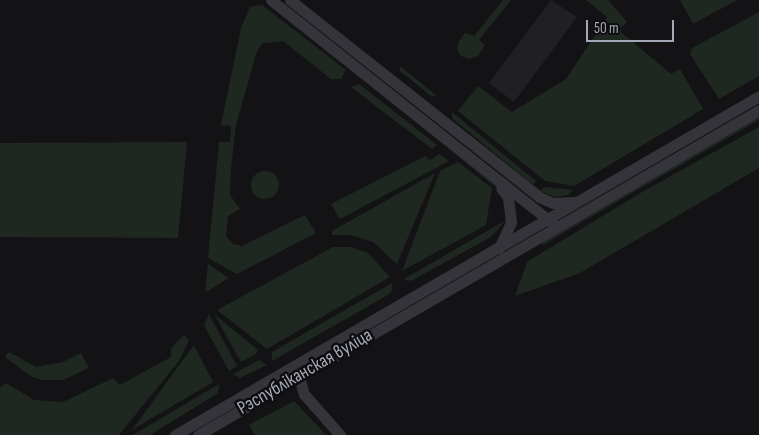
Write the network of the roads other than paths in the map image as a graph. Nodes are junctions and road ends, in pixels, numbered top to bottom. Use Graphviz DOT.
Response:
graph roads {
  1 [pos="271,0"];
  2 [pos="290,0"];
  3 [pos="759,96"];
  4 [pos="759,110"];
  5 [pos="492,176"];
  6 [pos="594,194"];
  7 [pos="545,201"];
  8 [pos="553,221"];
  9 [pos="498,249"];
  10 [pos="299,377"];
  11 [pos="175,435"];
  12 [pos="198,435"];
  13 [pos="340,435"];
  1 -- 5 [label="street"];
  2 -- 7 [label="street"];
  3 -- 6 [label="street"];
  4 -- 8 [label="street"];
  5 -- 8 [label="street"];
  5 -- 9 [label="street"];
  6 -- 7 [label="street"];
  6 -- 8 [label="street"];
  7 -- 8 [label="street"];
  8 -- 9 [label="street"];
  8 -- 10 [label="street, Рэспубліканская вуліца"];
  9 -- 11 [label="street"];
  10 -- 12 [label="street, Рэспубліканская вуліца"];
  10 -- 13 [label="street"];
}
